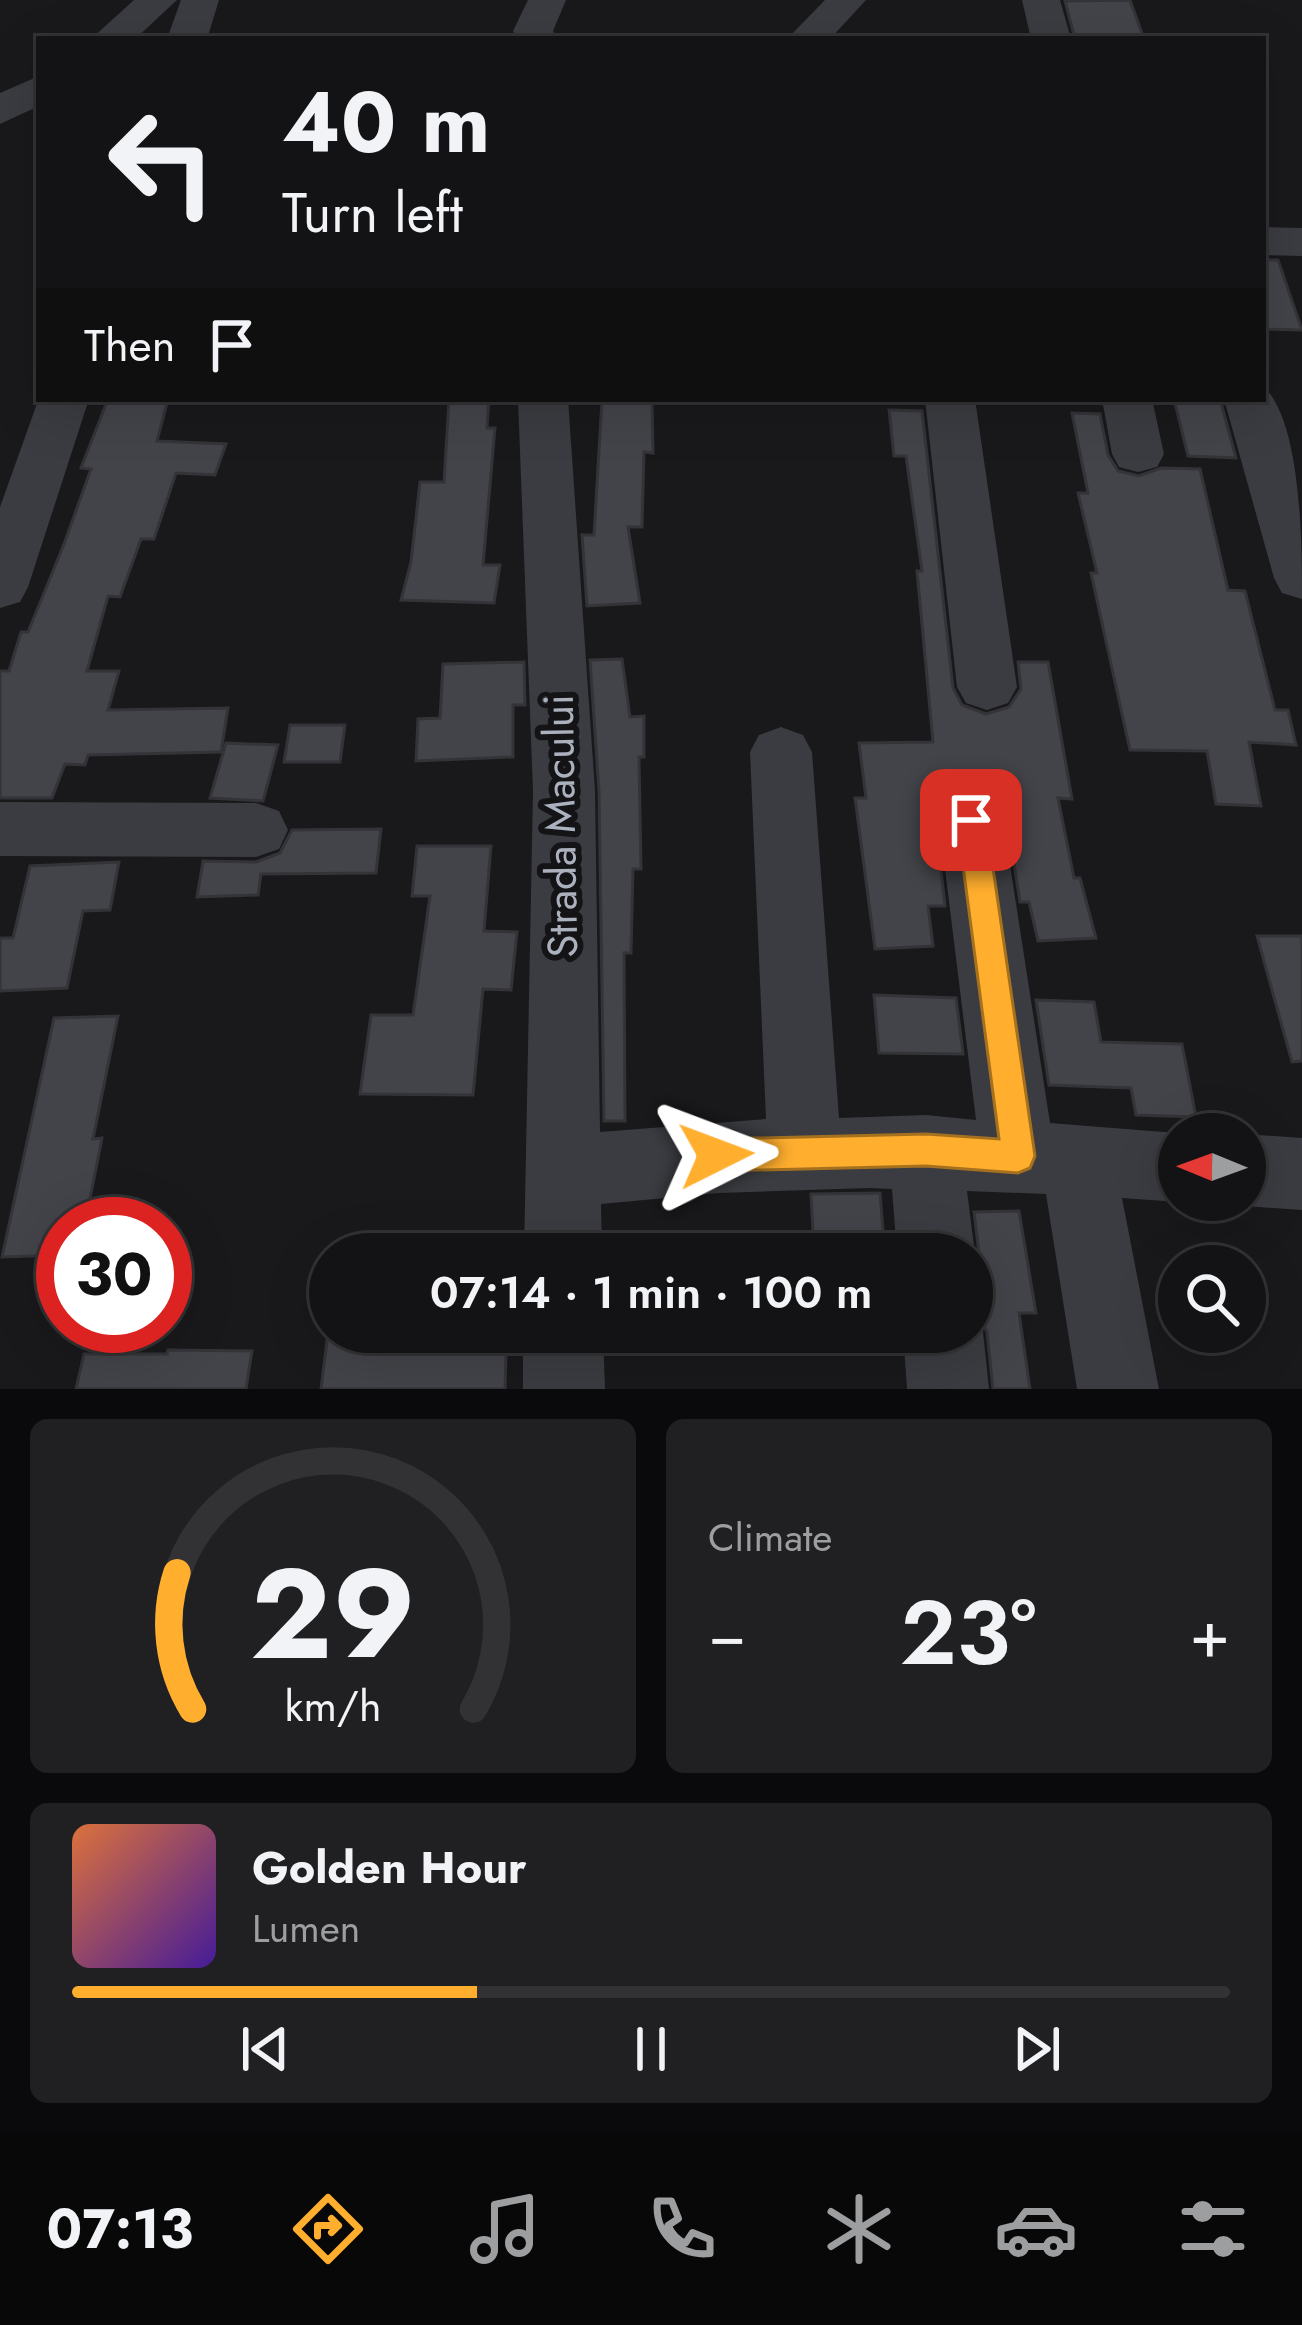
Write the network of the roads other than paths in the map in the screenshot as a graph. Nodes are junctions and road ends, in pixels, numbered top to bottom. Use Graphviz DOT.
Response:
graph roads {
  1 [pos="158,0"];
  2 [pos="200,0"];
  3 [pos="548,0"];
  4 [pos="847,0"];
  5 [pos="1040,0"];
  6 [pos="115,36"];
  7 [pos="188,36"];
  8 [pos="536,36"];
  9 [pos="810,36"];
  10 [pos="1050,36"];
  11 [pos="36,90"];
  12 [pos="0,111"];
  13 [pos="36,122"];
  14 [pos="0,125"];
  15 [pos="1266,242"];
  16 [pos="1302,242"];
  17 [pos="63,402"];
  18 [pos="543,402"];
  19 [pos="950,402"];
  20 [pos="1128,402"];
  21 [pos="1250,402"];
  22 [pos="1138,454"];
  23 [pos="1302,578"];
  24 [pos="0,587"];
  25 [pos="987,687"];
  26 [pos="781,752"];
  27 [pos="971,820"];
  28 [pos="0,829"];
  29 [pos="256,830"];
  30 [pos="804,1150"];
  31 [pos="926,1150"];
  32 [pos="1048,1158"];
  33 [pos="1158,1165"];
  34 [pos="1266,1171"];
  35 [pos="562,1173"];
  36 [pos="1302,1174"];
  37 [pos="562,1233"];
  38 [pos="934,1233"];
  39 [pos="563,1353"];
  40 [pos="945,1353"];
  41 [pos="563,1389"];
  42 [pos="948,1389"];
  43 [pos="1118,1389"];
  1 -- 6 [label="street"];
  2 -- 7 [label="street"];
  3 -- 8 [label="street"];
  4 -- 9 [label="street"];
  5 -- 10 [label="street"];
  11 -- 12 [label="street"];
  13 -- 14 [label="street"];
  15 -- 16 [label="street"];
  17 -- 24 [label="street"];
  18 -- 35 [label="street, Strada Macului"];
  19 -- 25 [label="street"];
  20 -- 22 [label="street"];
  21 -- 23 [label="street"];
  26 -- 30 [label="street"];
  27 -- 32 [label="street"];
  28 -- 29 [label="street"];
  30 -- 31 [label="street"];
  30 -- 35 [label="street"];
  31 -- 32 [label="street"];
  31 -- 38 [label="street"];
  32 -- 33 [label="street"];
  32 -- 43 [label="street"];
  34 -- 36 [label="street"];
  35 -- 37 [label="street, Strada Macului"];
  39 -- 41 [label="street"];
  40 -- 42 [label="street"];
}
